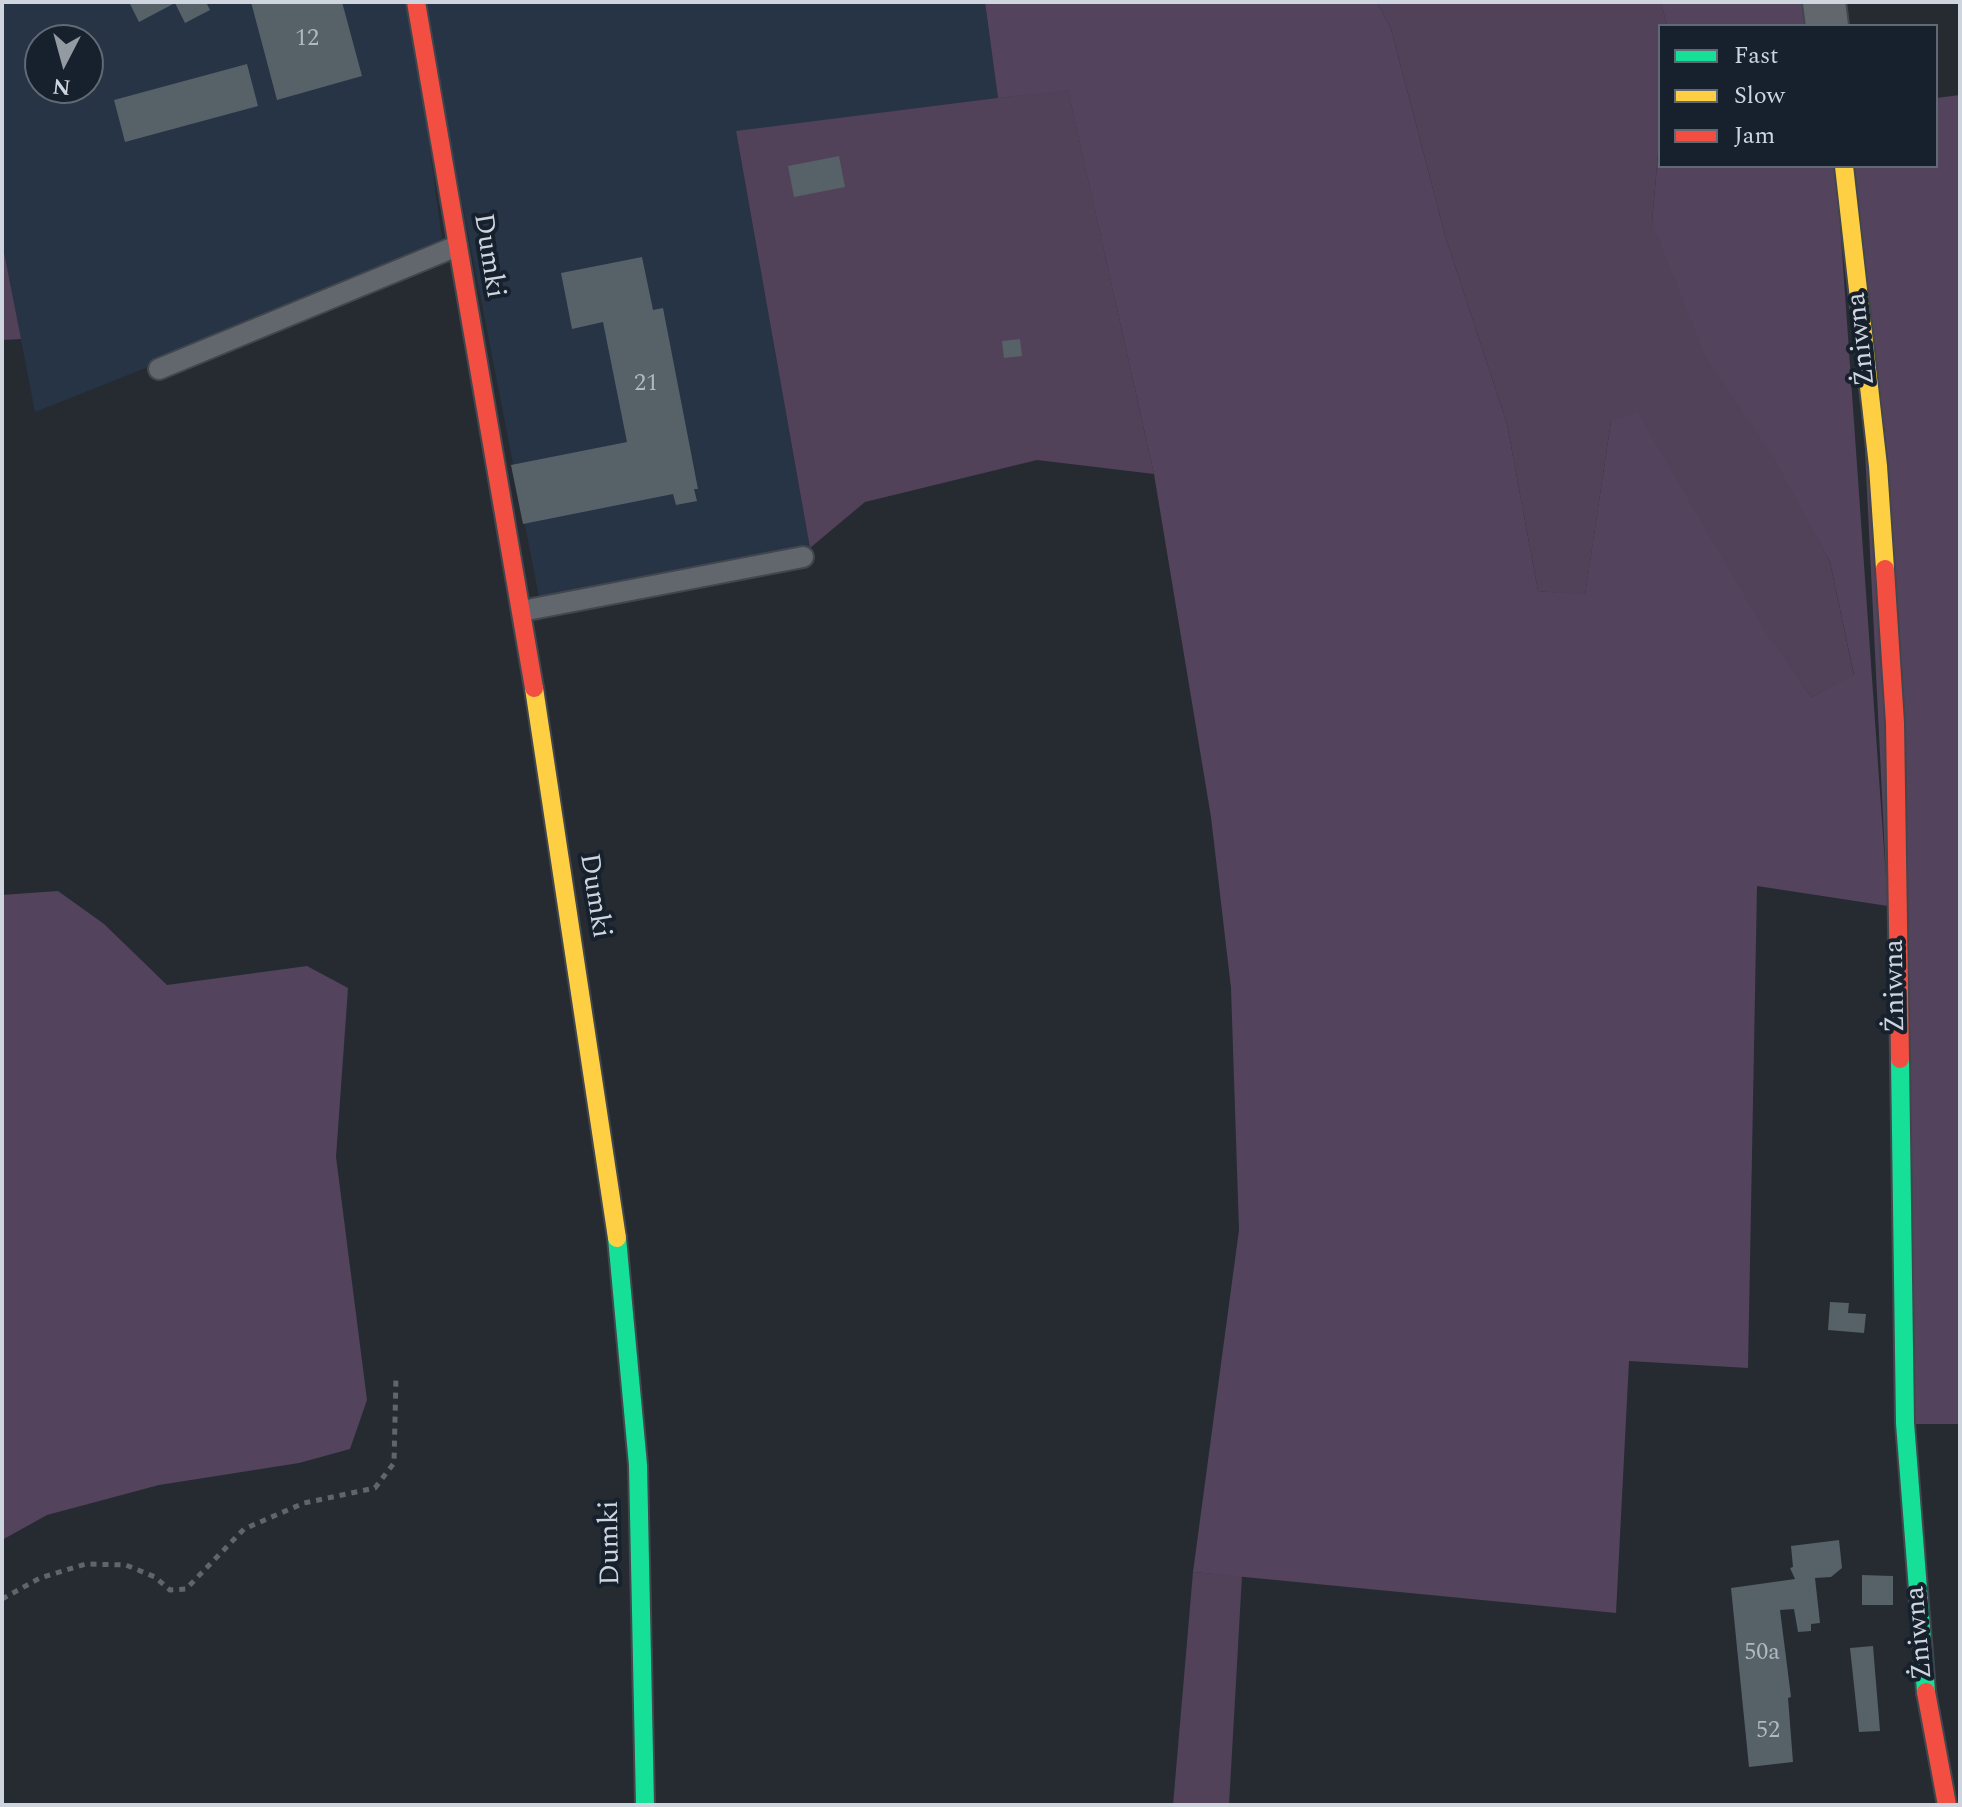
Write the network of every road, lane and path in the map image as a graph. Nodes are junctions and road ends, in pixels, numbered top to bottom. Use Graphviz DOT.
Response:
graph roads {
  1 [pos="416,2"];
  2 [pos="1824,2"];
  3 [pos="1827,24"];
  4 [pos="1844,168"];
  5 [pos="457,246"];
  6 [pos="159,369"];
  7 [pos="803,557"];
  8 [pos="522,611"];
  9 [pos="396,1376"];
  10 [pos="2,1599"];
  11 [pos="645,1805"];
  12 [pos="1947,1805"];
  1 -- 5 [label="street, Dumki"];
  2 -- 3 [label="street"];
  4 -- 12 [label="street, Żniwna"];
  5 -- 6 [label="lane"];
  5 -- 8 [label="street, Dumki"];
  7 -- 8 [label="lane"];
  8 -- 11 [label="street, Dumki"];
  9 -- 10 [label="path"];
}
